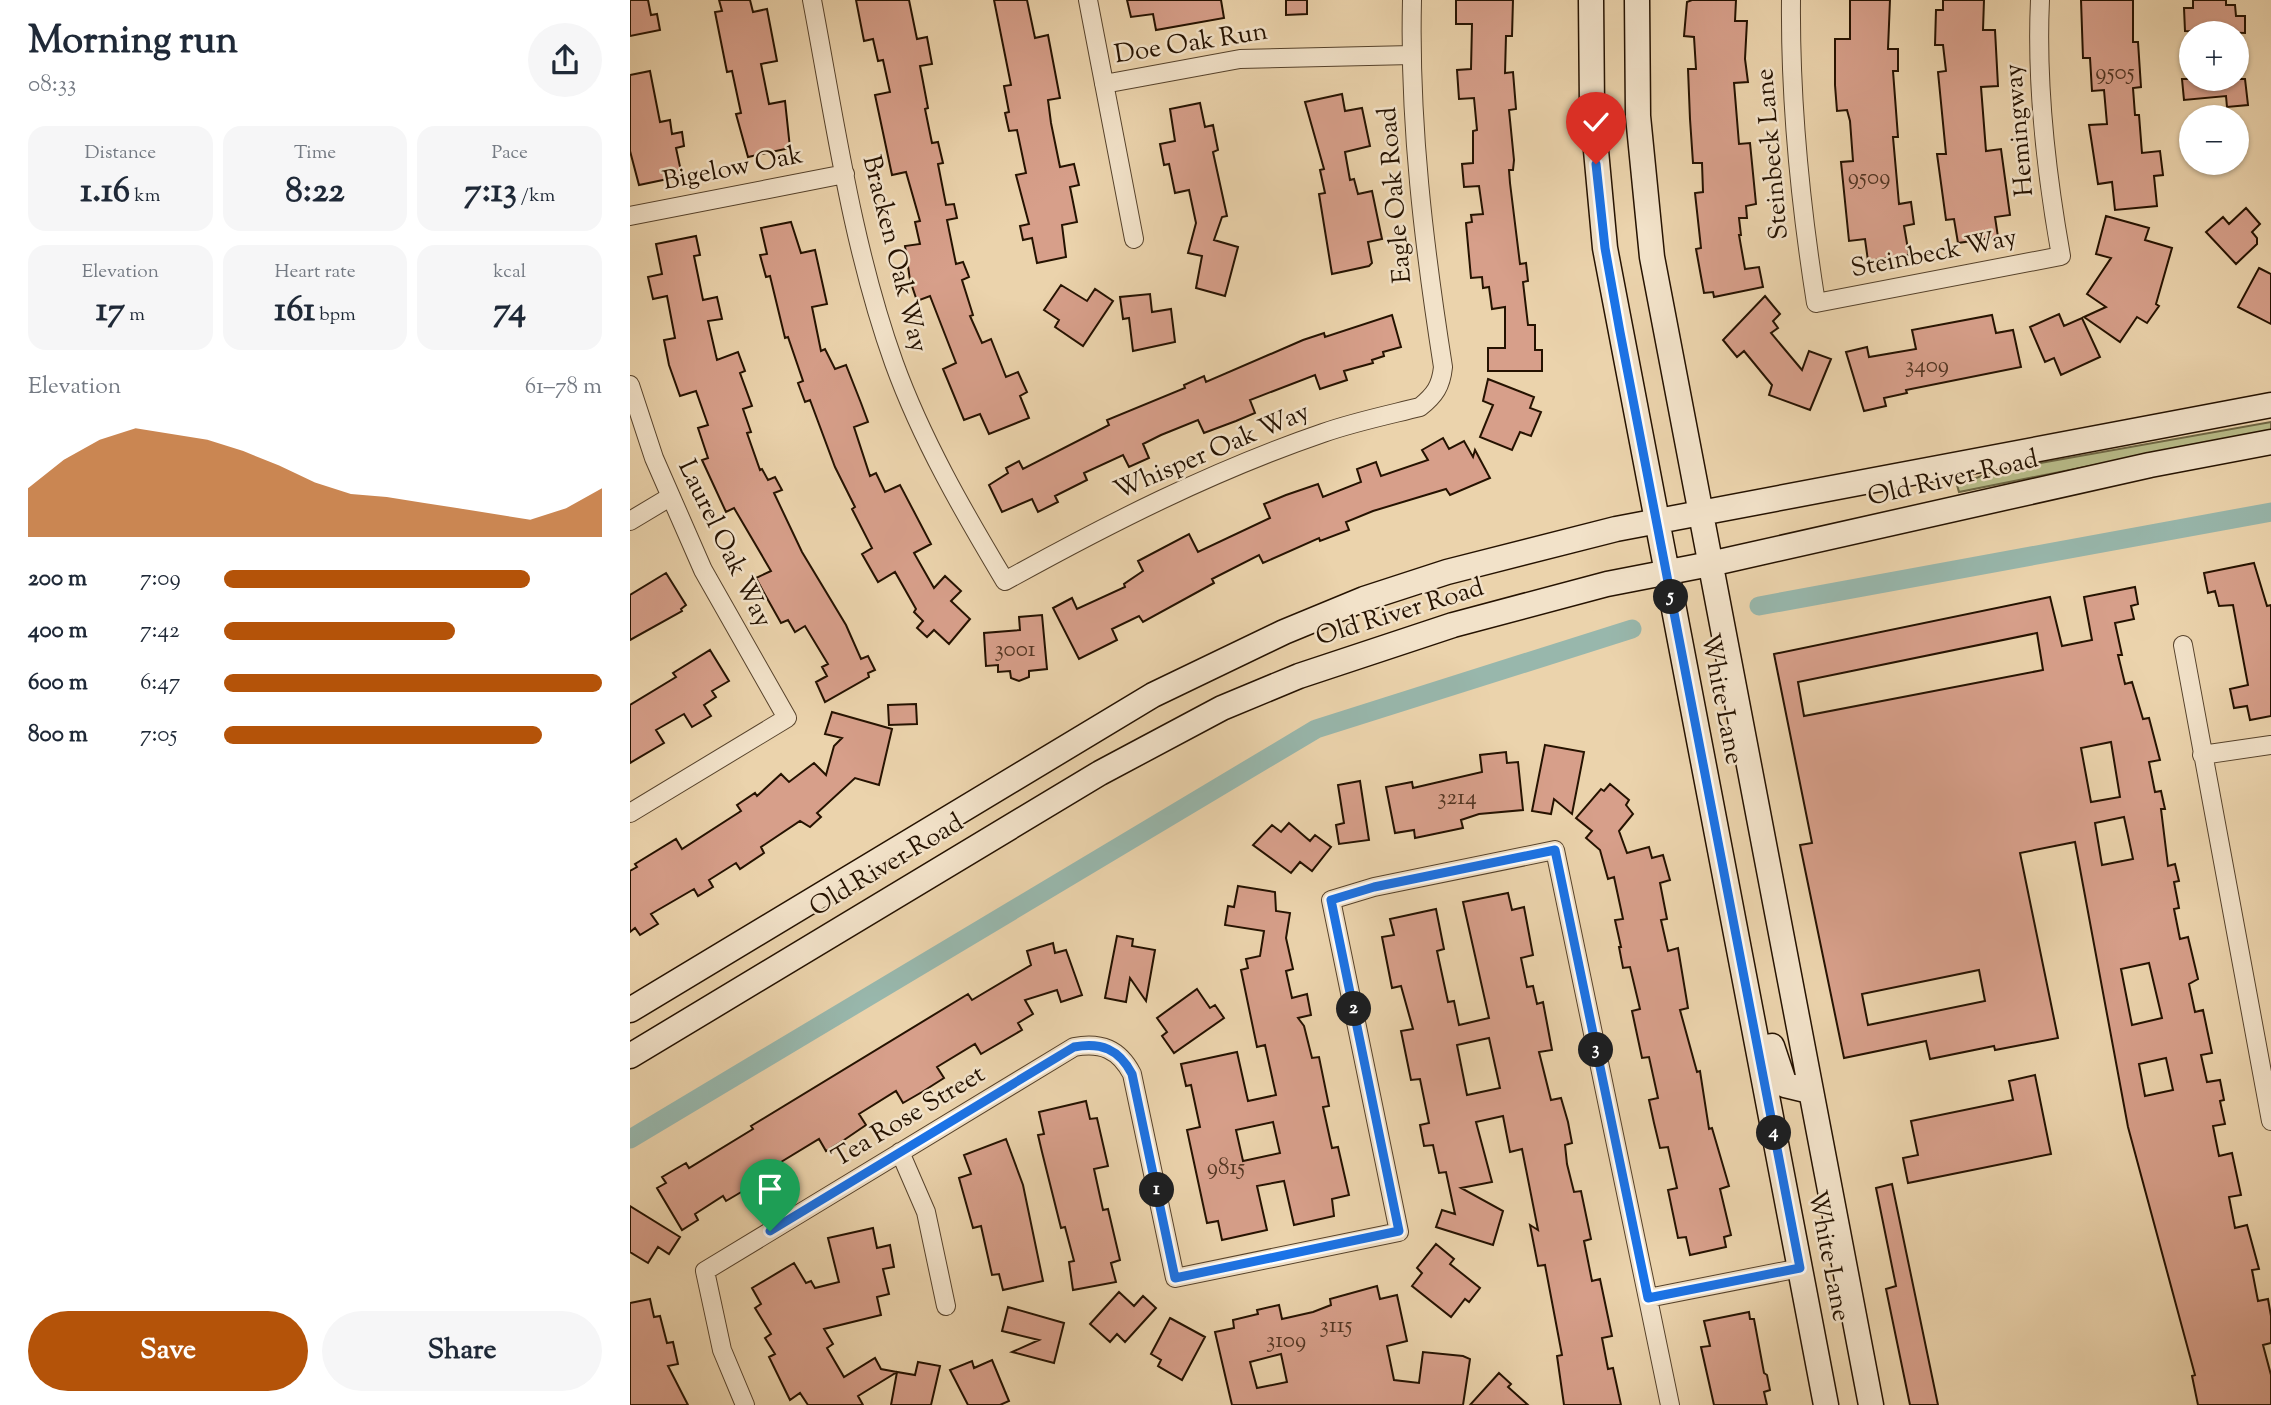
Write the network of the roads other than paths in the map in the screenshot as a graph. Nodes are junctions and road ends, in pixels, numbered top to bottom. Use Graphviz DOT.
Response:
graph roads {
  1 [pos="812,0"];
  2 [pos="1088,0"];
  3 [pos="1412,0"];
  4 [pos="1591,0"];
  5 [pos="1637,0"];
  6 [pos="1791,0"];
  7 [pos="2040,0"];
  8 [pos="1412,55"];
  9 [pos="1104,84"];
  10 [pos="845,174"];
  11 [pos="630,216"];
  12 [pos="1134,239"];
  13 [pos="2061,256"];
  14 [pos="1816,303"];
  15 [pos="1441,383"];
  16 [pos="630,385"];
  17 [pos="2271,405"];
  18 [pos="2271,442"];
  19 [pos="670,497"];
  20 [pos="1701,514"];
  21 [pos="630,521"];
  22 [pos="1657,523"];
  23 [pos="1710,564"];
  24 [pos="1667,572"];
  25 [pos="1005,581"];
  26 [pos="2183,645"];
  27 [pos="2271,745"];
  28 [pos="2202,755"];
  29 [pos="630,813"];
  30 [pos="1744,975"];
  31 [pos="630,1010"];
  32 [pos="630,1056"];
  33 [pos="1810,1091"];
  34 [pos="2271,1121"];
  35 [pos="900,1152"];
  36 [pos="1800,1268"];
  37 [pos="1648,1298"];
  38 [pos="946,1306"];
  39 [pos="745,1405"];
  40 [pos="1670,1405"];
  41 [pos="1826,1405"];
  42 [pos="1871,1405"];
  1 -- 10 [label="street, Bracken Oak Way"];
  2 -- 9 [label="street"];
  3 -- 8 [label="street, Eagle Oak Road"];
  4 -- 22 [label="main road, White Lane"];
  5 -- 20 [label="main road, White Lane"];
  6 -- 14 [label="street, Steinbeck Lane"];
  7 -- 13 [label="street, Hemingway"];
  8 -- 9 [label="street, Doe Oak Run"];
  8 -- 15 [label="street, Eagle Oak Road"];
  9 -- 12 [label="street"];
  10 -- 11 [label="street, Bigelow Oak"];
  10 -- 25 [label="street, Bracken Oak Way"];
  13 -- 14 [label="street, Steinbeck Way"];
  15 -- 25 [label="street, Whisper Oak Way"];
  16 -- 19 [label="street, Laurel Oak Way"];
  17 -- 20 [label="main road, Old River Road"];
  18 -- 23 [label="main road, Old River Road"];
  19 -- 21 [label="street"];
  19 -- 29 [label="street, Laurel Oak Way"];
  20 -- 22 [label="main road, Old River Road"];
  20 -- 23 [label="main road, White Lane"];
  22 -- 24 [label="main road, White Lane"];
  22 -- 31 [label="main road, Old River Road"];
  23 -- 24 [label="main road, Old River Road"];
  23 -- 33 [label="main road, White Lane"];
  24 -- 30 [label="main road, White Lane"];
  24 -- 32 [label="main road, Old River Road"];
  26 -- 28 [label="street"];
  27 -- 28 [label="street"];
  28 -- 34 [label="street"];
  30 -- 33 [label="main road"];
  30 -- 36 [label="main road, White Lane"];
  33 -- 42 [label="main road, White Lane"];
  35 -- 37 [label="street, Tea Rose Street"];
  35 -- 38 [label="street"];
  35 -- 39 [label="street, Tea Rose Street"];
  36 -- 37 [label="street"];
  36 -- 41 [label="main road, White Lane"];
  37 -- 40 [label="street"];
}
